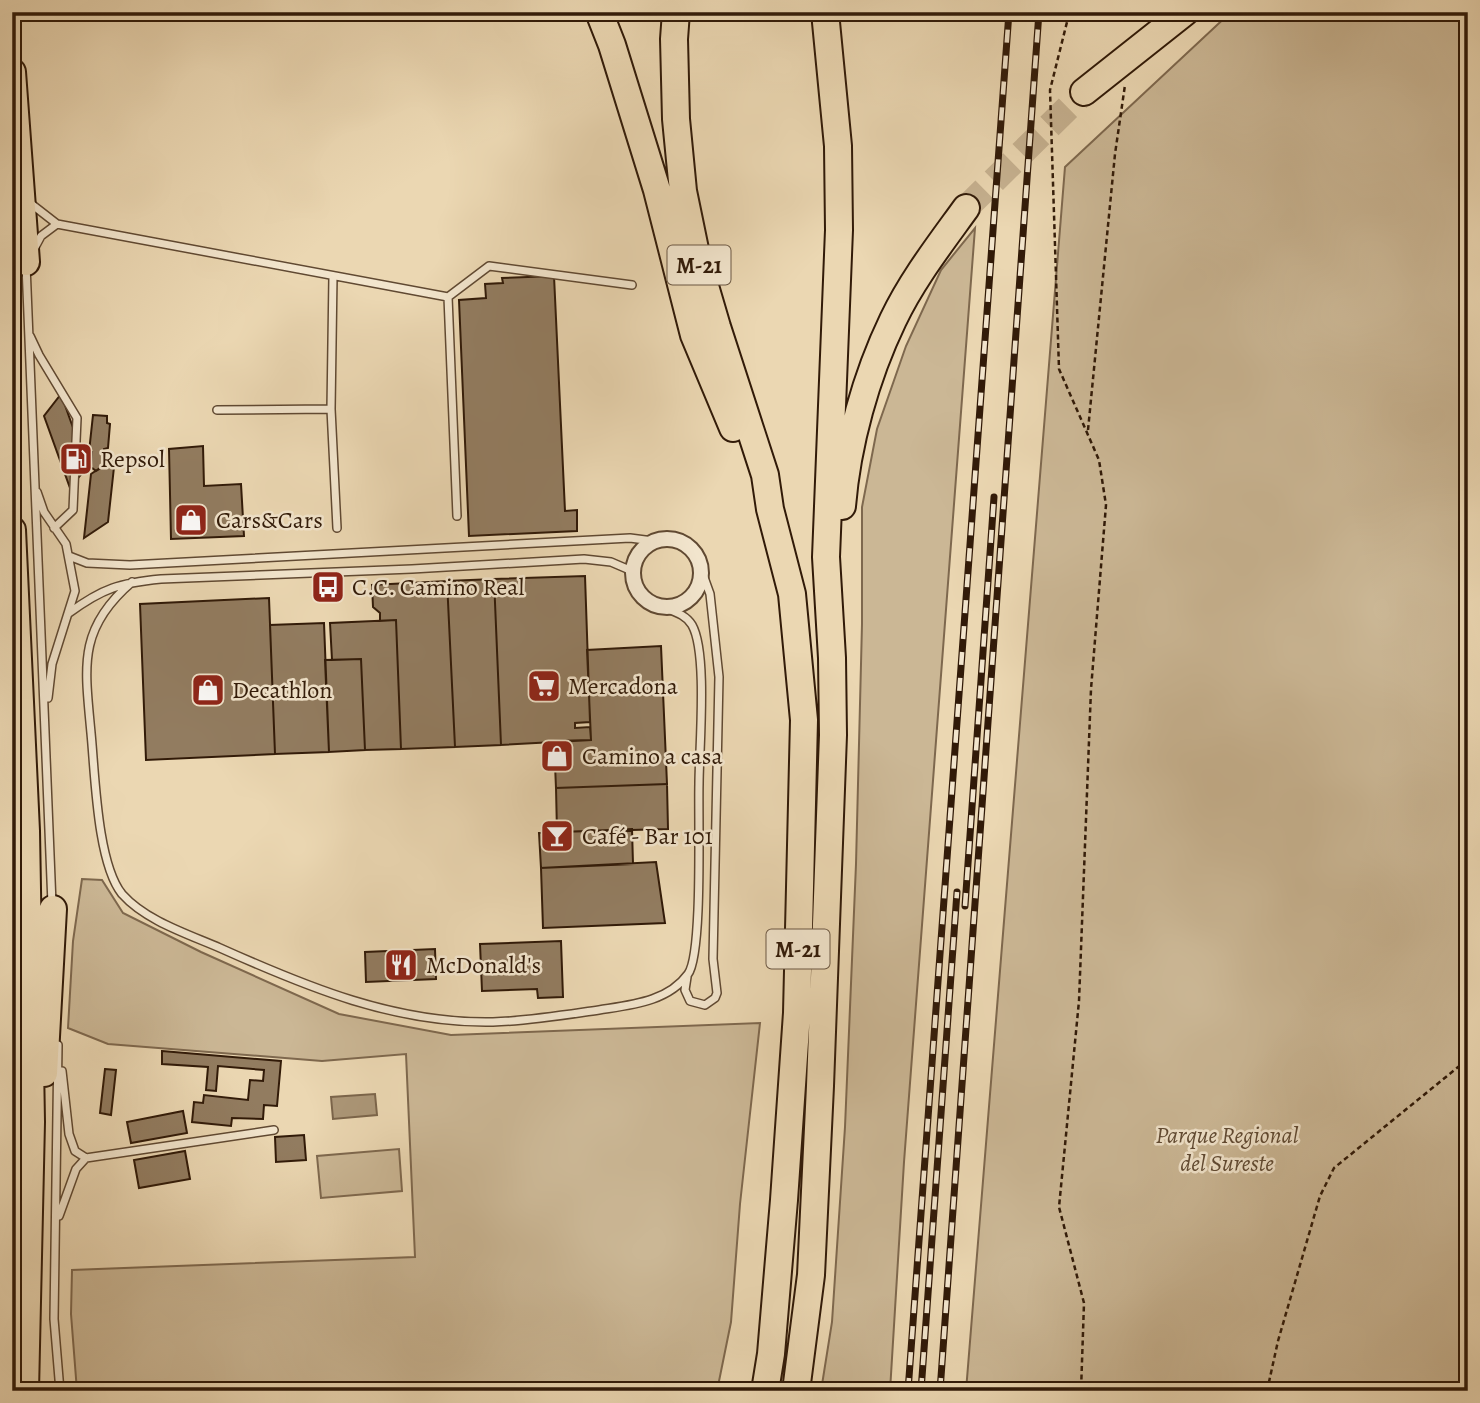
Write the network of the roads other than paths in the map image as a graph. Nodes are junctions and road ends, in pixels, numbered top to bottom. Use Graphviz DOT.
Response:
graph roads {
  1 [pos="599,12"];
  2 [pos="676,12"];
  3 [pos="825,12"];
  4 [pos="1185,12"];
  5 [pos="12,72"];
  6 [pos="1084,92"];
  7 [pos="22,195"];
  8 [pos="966,208"];
  9 [pos="57,224"];
  10 [pos="26,262"];
  11 [pos="333,276"];
  12 [pos="632,285"];
  13 [pos="448,297"];
  14 [pos="29,331"];
  15 [pos="331,408"];
  16 [pos="217,410"];
  17 [pos="34,483"];
  18 [pos="770,509"];
  19 [pos="457,516"];
  20 [pos="54,528"];
  21 [pos="337,528"];
  22 [pos="12,530"];
  23 [pos="653,541"];
  24 [pos="69,556"];
  25 [pos="701,569"];
  26 [pos="632,571"];
  27 [pos="132,582"];
  28 [pos="665,608"];
  29 [pos="69,613"];
  30 [pos="832,658"];
  31 [pos="45,723"];
  32 [pos="53,909"];
  33 [pos="687,976"];
  34 [pos="58,988"];
  35 [pos="58,1040"];
  36 [pos="58,1053"];
  37 [pos="31,1122"];
  38 [pos="274,1130"];
  39 [pos="86,1158"];
  40 [pos="55,1226"];
  41 [pos="25,1391"];
  42 [pos="60,1391"];
  43 [pos="765,1391"];
  44 [pos="796,1391"];
  1 -- 18 [label="highway"];
  2 -- 18 [label="highway, M-21"];
  3 -- 30 [label="highway, M-21"];
  4 -- 6 [label="highway"];
  5 -- 7 [label="highway"];
  7 -- 9 [label="lane"];
  7 -- 10 [label="highway"];
  8 -- 30 [label="highway, M-21"];
  9 -- 10 [label="lane"];
  9 -- 11 [label="lane"];
  10 -- 14 [label="lane"];
  11 -- 13 [label="lane"];
  11 -- 15 [label="lane"];
  12 -- 13 [label="lane"];
  13 -- 19 [label="lane"];
  14 -- 17 [label="lane"];
  14 -- 20 [label="lane"];
  15 -- 16 [label="lane"];
  15 -- 21 [label="lane"];
  17 -- 20 [label="lane"];
  17 -- 31 [label="lane"];
  18 -- 43 [label="highway, M-21"];
  20 -- 24 [label="lane"];
  22 -- 37 [label="highway"];
  23 -- 24 [label="lane"];
  23 -- 25 [label="street"];
  23 -- 26 [label="street"];
  24 -- 29 [label="lane"];
  25 -- 28 [label="street"];
  25 -- 33 [label="lane"];
  26 -- 27 [label="lane"];
  26 -- 28 [label="street"];
  27 -- 29 [label="lane"];
  27 -- 33 [label="lane"];
  28 -- 33 [label="lane"];
  29 -- 31 [label="lane"];
  30 -- 44 [label="highway, M-21"];
  31 -- 32 [label="lane"];
  32 -- 34 [label="lane"];
  32 -- 37 [label="highway"];
  35 -- 36 [label="lane"];
  36 -- 39 [label="lane"];
  36 -- 40 [label="lane"];
  37 -- 41 [label="highway"];
  38 -- 39 [label="lane"];
  39 -- 40 [label="lane"];
  40 -- 42 [label="lane"];
}
